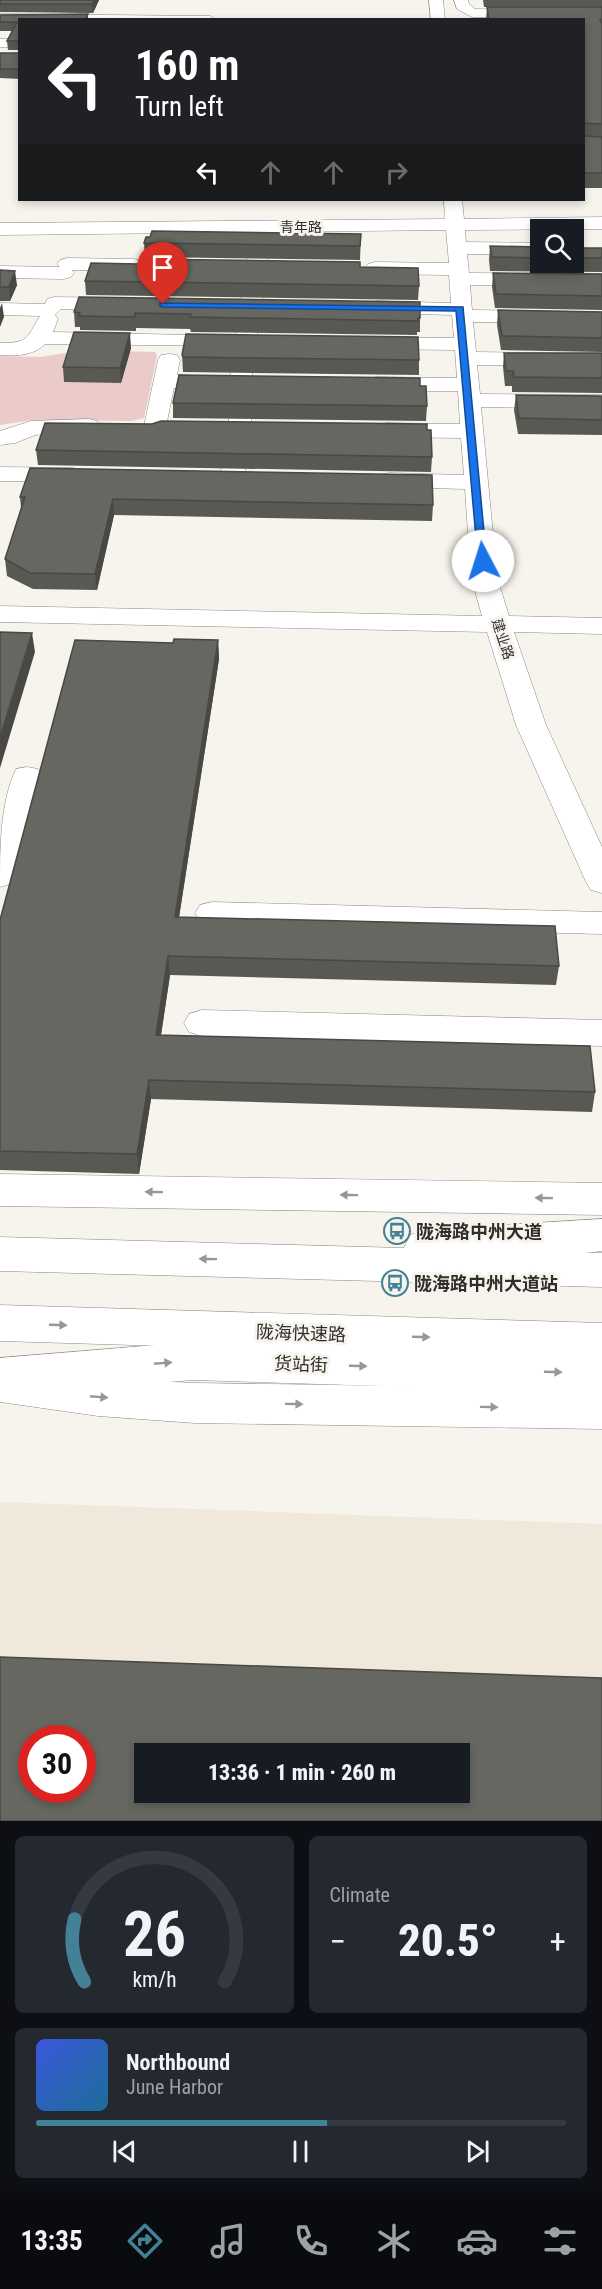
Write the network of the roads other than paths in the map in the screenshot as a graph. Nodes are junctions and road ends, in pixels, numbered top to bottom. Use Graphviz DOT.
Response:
graph roads {
  1 [pos="436,0"];
  2 [pos="461,0"];
  3 [pos="542,14"];
  4 [pos="0,18"];
  5 [pos="18,18"];
  6 [pos="438,18"];
  7 [pos="0,43"];
  8 [pos="18,43"];
  9 [pos="0,56"];
  10 [pos="18,56"];
  11 [pos="602,215"];
  12 [pos="0,221"];
  13 [pos="602,223"];
  14 [pos="262,227"];
  15 [pos="79,228"];
  16 [pos="0,229"];
  17 [pos="455,240"];
  18 [pos="530,248"];
  19 [pos="150,265"];
  20 [pos="233,266"];
  21 [pos="256,266"];
  22 [pos="280,267"];
  23 [pos="65,268"];
  24 [pos="351,268"];
  25 [pos="0,272"];
  26 [pos="602,280"];
  27 [pos="135,304"];
  28 [pos="228,305"];
  29 [pos="52,306"];
  30 [pos="251,306"];
  31 [pos="274,306"];
  32 [pos="356,307"];
  33 [pos="0,309"];
  34 [pos="460,313"];
  35 [pos="602,318"];
  36 [pos="41,338"];
  37 [pos="173,340"];
  38 [pos="246,341"];
  39 [pos="268,341"];
  40 [pos="349,342"];
  41 [pos="0,349"];
  42 [pos="464,351"];
  43 [pos="602,360"];
  44 [pos="165,381"];
  45 [pos="240,382"];
  46 [pos="264,382"];
  47 [pos="359,384"];
  48 [pos="468,393"];
  49 [pos="602,402"];
  50 [pos="133,426"];
  51 [pos="179,426"];
  52 [pos="215,427"];
  53 [pos="239,427"];
  54 [pos="262,428"];
  55 [pos="367,429"];
  56 [pos="471,431"];
  57 [pos="2,445"];
  58 [pos="0,474"];
  59 [pos="93,475"];
  60 [pos="232,478"];
  61 [pos="371,480"];
  62 [pos="476,482"];
  63 [pos="0,614"];
  64 [pos="498,624"];
  65 [pos="602,626"];
  66 [pos="27,776"];
  67 [pos="0,876"];
  68 [pos="602,882"];
  69 [pos="212,914"];
  70 [pos="602,923"];
  71 [pos="202,1023"];
  72 [pos="602,1033"];
  73 [pos="0,1190"];
  74 [pos="602,1199"];
  75 [pos="602,1235"];
  76 [pos="0,1254"];
  77 [pos="252,1259"];
  78 [pos="602,1270"];
  79 [pos="0,1323"];
  80 [pos="602,1341"];
  81 [pos="602,1374"];
  82 [pos="0,1377"];
  83 [pos="0,1383"];
  84 [pos="602,1409"];
  1 -- 6 [label="main road"];
  2 -- 3 [label="main road"];
  4 -- 5 [label="main road"];
  7 -- 8 [label="main road"];
  9 -- 10 [label="main road"];
  11 -- 17 [label="main road, 青年路"];
  12 -- 17 [label="main road, 青年路"];
  13 -- 17 [label="main road, 青年路"];
  14 -- 15 [label="main road, 青年路"];
  14 -- 17 [label="main road, 青年路"];
  14 -- 21 [label="main road"];
  15 -- 16 [label="main road, 青年路"];
  15 -- 23 [label="main road"];
  17 -- 18 [label="main road"];
  17 -- 24 [label="main road"];
  17 -- 26 [label="main road"];
  17 -- 34 [label="main road, 建业路"];
  19 -- 23 [label="main road"];
  20 -- 21 [label="main road"];
  21 -- 22 [label="main road"];
  21 -- 30 [label="main road"];
  23 -- 25 [label="main road"];
  23 -- 29 [label="main road"];
  27 -- 29 [label="main road"];
  28 -- 30 [label="main road"];
  29 -- 33 [label="main road"];
  29 -- 36 [label="main road"];
  30 -- 31 [label="main road"];
  30 -- 38 [label="main road"];
  32 -- 34 [label="main road"];
  34 -- 35 [label="main road"];
  34 -- 42 [label="main road, 建业路"];
  36 -- 37 [label="main road"];
  36 -- 41 [label="main road"];
  37 -- 38 [label="main road"];
  37 -- 44 [label="main road"];
  38 -- 39 [label="main road"];
  38 -- 45 [label="main road"];
  40 -- 42 [label="main road"];
  42 -- 43 [label="main road"];
  42 -- 48 [label="main road, 建业路"];
  44 -- 45 [label="main road"];
  44 -- 50 [label="main road"];
  45 -- 46 [label="main road"];
  45 -- 53 [label="main road"];
  47 -- 48 [label="main road"];
  48 -- 49 [label="main road"];
  48 -- 56 [label="main road, 建业路"];
  50 -- 51 [label="main road"];
  50 -- 57 [label="main road"];
  52 -- 53 [label="main road"];
  53 -- 54 [label="main road"];
  53 -- 60 [label="main road"];
  55 -- 56 [label="main road"];
  56 -- 62 [label="main road, 建业路"];
  58 -- 59 [label="main road"];
  61 -- 62 [label="main road"];
  62 -- 64 [label="main road, 建业路"];
  63 -- 64 [label="main road"];
  64 -- 65 [label="main road"];
  64 -- 68 [label="main road, 建业路"];
  66 -- 67 [label="main road"];
  69 -- 70 [label="main road"];
  71 -- 72 [label="main road"];
  74 -- 73 [label="main road, one-way"];
  75 -- 77 [label="main road"];
  77 -- 76 [label="main road, one-way"];
  77 -- 78 [label="main road"];
  79 -- 80 [label="main road, 陇海快速路, one-way"];
  82 -- 81 [label="main road, 货站街, one-way"];
  83 -- 84 [label="main road, one-way"];
}
